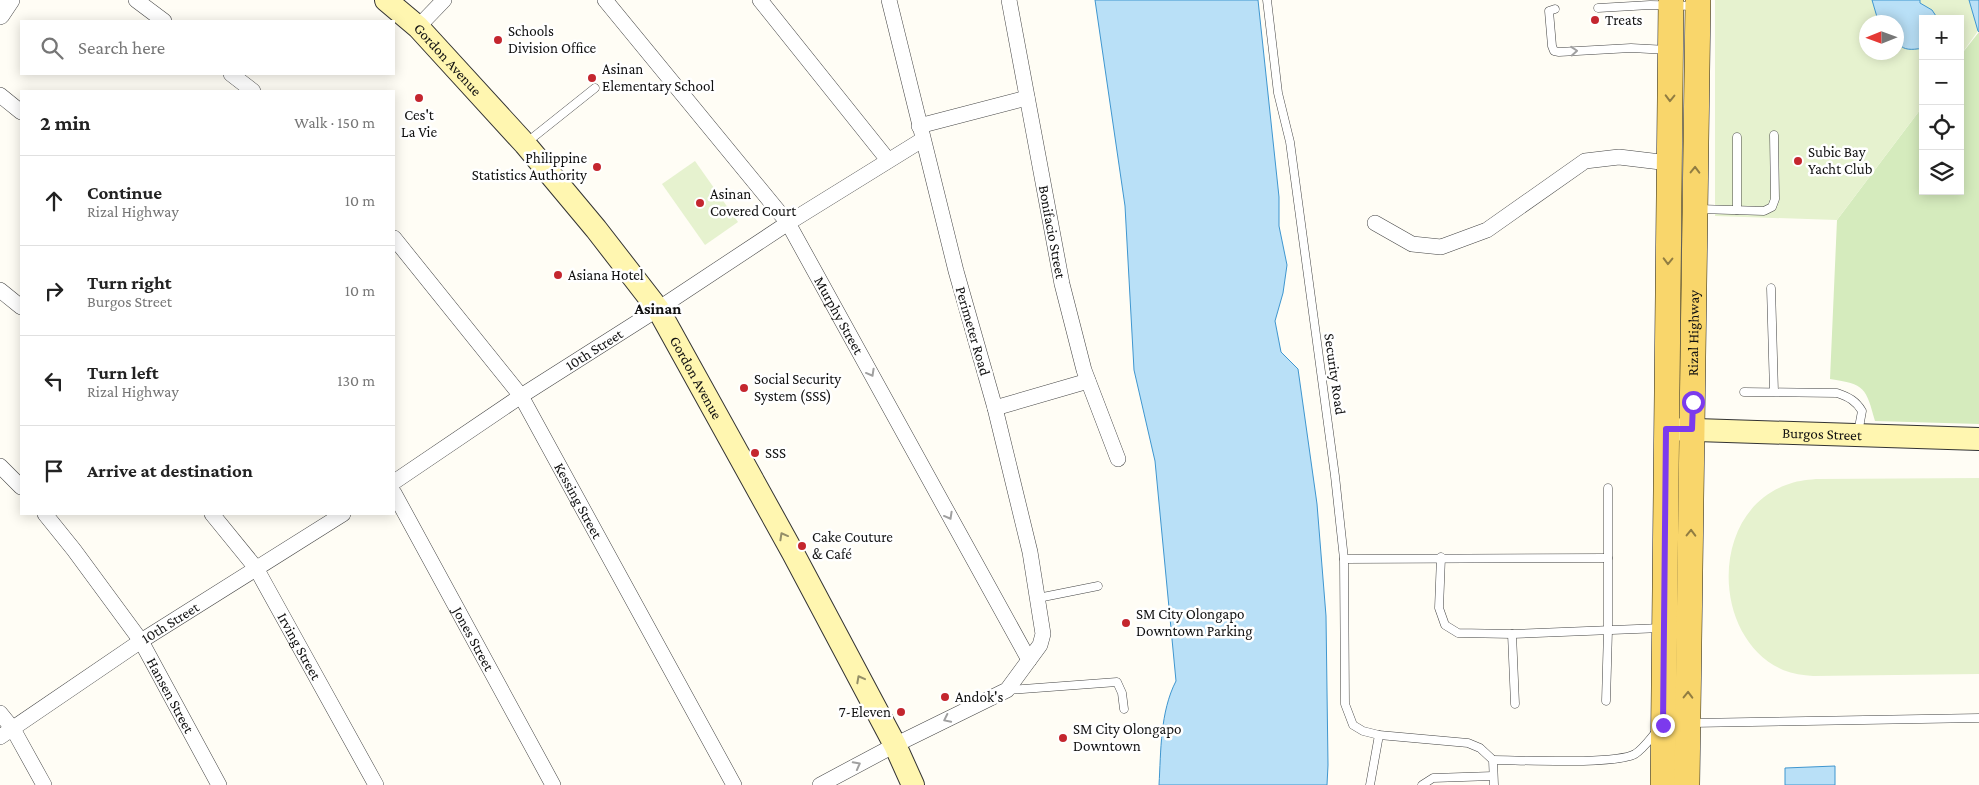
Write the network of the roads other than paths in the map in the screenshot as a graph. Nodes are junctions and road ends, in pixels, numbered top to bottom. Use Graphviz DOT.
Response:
graph roads {
  1 [pos="10,0"];
  2 [pos="136,0"];
  3 [pos="386,0"];
  4 [pos="444,0"];
  5 [pos="606,0"];
  6 [pos="760,0"];
  7 [pos="889,0"];
  8 [pos="1009,0"];
  9 [pos="1267,0"];
  10 [pos="1630,3"];
  11 [pos="1671,3"];
  12 [pos="1698,3"];
  13 [pos="1598,8"];
  14 [pos="1555,9"];
  15 [pos="0,16"];
  16 [pos="163,20"];
  17 [pos="418,26"];
  18 [pos="1670,50"];
  19 [pos="232,75"];
  20 [pos="595,88"];
  21 [pos="253,90"];
  22 [pos="0,95"];
  23 [pos="1027,98"];
  24 [pos="20,111"];
  25 [pos="921,133"];
  26 [pos="1774,136"];
  27 [pos="1738,137"];
  28 [pos="525,144"];
  29 [pos="888,160"];
  30 [pos="1669,163"];
  31 [pos="1695,209"];
  32 [pos="1737,210"];
  33 [pos="788,224"];
  34 [pos="1375,224"];
  35 [pos="395,239"];
  36 [pos="1771,288"];
  37 [pos="0,290"];
  38 [pos="20,306"];
  39 [pos="658,309"];
  40 [pos="1088,382"];
  41 [pos="1744,392"];
  42 [pos="1774,392"];
  43 [pos="521,396"];
  44 [pos="995,408"];
  45 [pos="1666,429"];
  46 [pos="1692,429"];
  47 [pos="1857,435"];
  48 [pos="1979,439"];
  49 [pos="1118,459"];
  50 [pos="0,466"];
  51 [pos="395,481"];
  52 [pos="20,486"];
  53 [pos="1608,488"];
  54 [pos="395,495"];
  55 [pos="46,515"];
  56 [pos="213,515"];
  57 [pos="341,515"];
  58 [pos="1441,557"];
  59 [pos="1344,558"];
  60 [pos="1608,558"];
  61 [pos="256,568"];
  62 [pos="1098,586"];
  63 [pos="1038,598"];
  64 [pos="1664,628"];
  65 [pos="1608,630"];
  66 [pos="1512,634"];
  67 [pos="141,641"];
  68 [pos="1029,660"];
  69 [pos="1007,690"];
  70 [pos="1606,701"];
  71 [pos="1514,704"];
  72 [pos="1124,709"];
  73 [pos="0,713"];
  74 [pos="1979,718"];
  75 [pos="1687,723"];
  76 [pos="1663,725"];
  77 [pos="6,733"];
  78 [pos="1379,735"];
  79 [pos="895,745"];
  80 [pos="1493,760"];
  81 [pos="1493,776"];
  82 [pos="44,785"];
  83 [pos="219,785"];
  84 [pos="376,785"];
  85 [pos="553,785"];
  86 [pos="734,785"];
  87 [pos="820,785"];
  88 [pos="913,785"];
  89 [pos="1370,785"];
  90 [pos="1422,785"];
  91 [pos="1494,785"];
  92 [pos="1663,785"];
  93 [pos="1687,785"];
  1 -- 15 [label="street"];
  2 -- 16 [label="street"];
  3 -- 17 [label="main road, Gordon Avenue"];
  4 -- 17 [label="street"];
  5 -- 33 [label="street, Murphy Street"];
  6 -- 29 [label="street"];
  7 -- 25 [label="street, Perimeter Road"];
  8 -- 23 [label="street, Bonifacio Street"];
  9 -- 59 [label="lane, Security Road"];
  10 -- 11 [label="lane"];
  10 -- 13 [label="lane"];
  11 -- 12 [label="lane"];
  11 -- 18 [label="main road, Rizal Highway"];
  31 -- 12 [label="main road, Rizal Highway, one-way"];
  14 -- 18 [label="lane, one-way"];
  17 -- 28 [label="main road, Gordon Avenue"];
  18 -- 30 [label="main road, Rizal Highway, one-way"];
  19 -- 21 [label="street"];
  20 -- 28 [label="lane"];
  22 -- 24 [label="street"];
  23 -- 25 [label="street, 10th Street"];
  23 -- 40 [label="street, Bonifacio Street"];
  25 -- 29 [label="street, 10th Street"];
  25 -- 44 [label="street, Perimeter Road"];
  26 -- 32 [label="lane"];
  27 -- 32 [label="lane"];
  28 -- 39 [label="main road, Gordon Avenue"];
  29 -- 33 [label="street, 10th Street"];
  30 -- 34 [label="street"];
  30 -- 45 [label="main road, Rizal Highway, one-way"];
  31 -- 32 [label="lane"];
  31 -- 46 [label="main road, Rizal Highway"];
  33 -- 39 [label="street, 10th Street"];
  33 -- 68 [label="street, Murphy Street, one-way"];
  35 -- 43 [label="street, Kessing Street"];
  36 -- 42 [label="lane"];
  37 -- 38 [label="street"];
  39 -- 43 [label="street, 10th Street"];
  79 -- 39 [label="main road, Gordon Avenue, one-way"];
  40 -- 44 [label="street"];
  40 -- 49 [label="street, Bonifacio Street"];
  41 -- 42 [label="lane"];
  42 -- 47 [label="lane"];
  43 -- 51 [label="street, 10th Street"];
  43 -- 86 [label="street, Kessing Street"];
  44 -- 63 [label="street, Perimeter Road"];
  45 -- 46 [label="main road, Burgos Street"];
  45 -- 64 [label="main road, Rizal Highway"];
  46 -- 47 [label="main road, Burgos Street"];
  75 -- 46 [label="main road, Rizal Highway, one-way"];
  47 -- 48 [label="main road, Burgos Street"];
  50 -- 52 [label="street"];
  53 -- 60 [label="lane"];
  54 -- 85 [label="street, Jones Street"];
  55 -- 67 [label="street, Hansen Street"];
  56 -- 61 [label="street, Irving Street"];
  57 -- 61 [label="street, 10th Street"];
  58 -- 59 [label="lane"];
  58 -- 60 [label="lane"];
  58 -- 66 [label="lane"];
  59 -- 78 [label="lane, Security Road"];
  60 -- 65 [label="lane"];
  61 -- 67 [label="street, 10th Street"];
  61 -- 84 [label="street, Irving Street"];
  62 -- 63 [label="lane"];
  63 -- 68 [label="street, Perimeter Road"];
  64 -- 65 [label="lane"];
  64 -- 76 [label="main road, Rizal Highway"];
  65 -- 66 [label="lane"];
  65 -- 70 [label="lane"];
  66 -- 71 [label="lane"];
  67 -- 77 [label="street, 10th Street"];
  67 -- 83 [label="street, Hansen Street"];
  68 -- 69 [label="street, Perimeter Road"];
  69 -- 72 [label="lane"];
  69 -- 79 [label="street, one-way"];
  73 -- 77 [label="street"];
  74 -- 75 [label="lane"];
  75 -- 93 [label="main road, Rizal Highway"];
  76 -- 80 [label="lane"];
  76 -- 92 [label="main road, Rizal Highway"];
  77 -- 82 [label="street"];
  78 -- 80 [label="lane, Security Road"];
  78 -- 89 [label="lane"];
  87 -- 79 [label="street, one-way"];
  79 -- 88 [label="main road, Gordon Avenue"];
  80 -- 81 [label="lane"];
  81 -- 90 [label="lane"];
  81 -- 91 [label="lane"];
}
